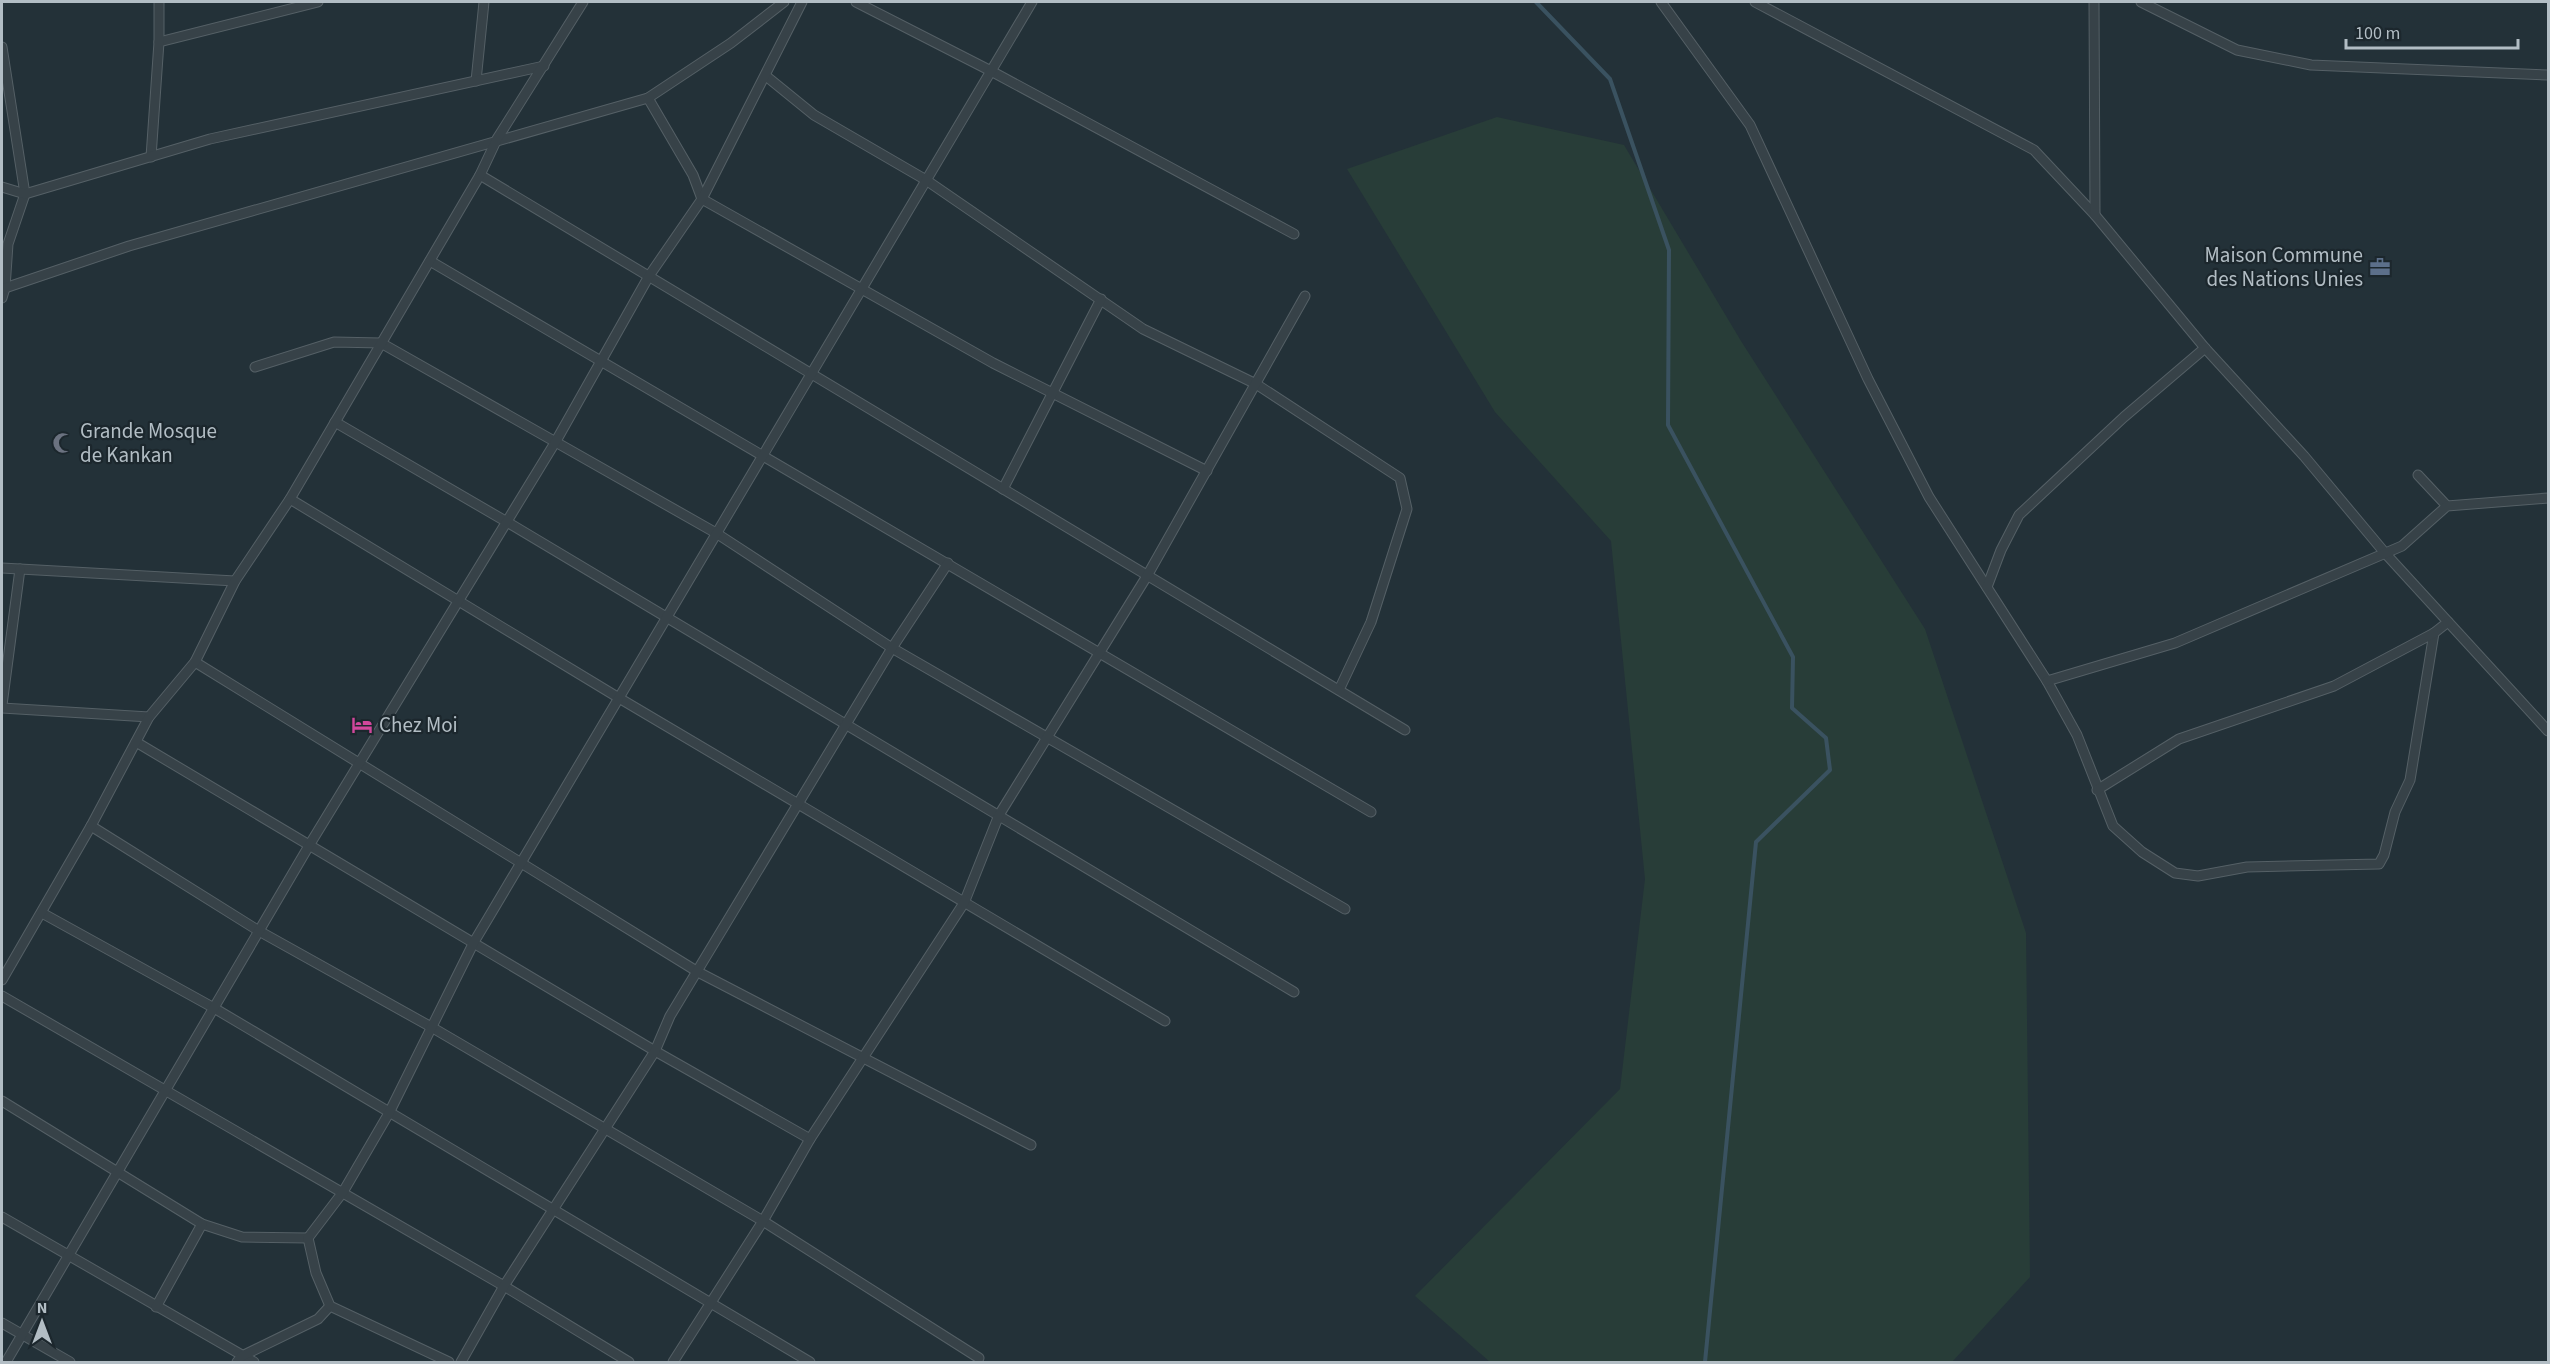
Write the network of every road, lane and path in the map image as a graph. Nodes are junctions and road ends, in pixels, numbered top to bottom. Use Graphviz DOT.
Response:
graph roads {
  1 [pos="159,2"];
  2 [pos="312,2"];
  3 [pos="484,2"];
  4 [pos="583,2"];
  5 [pos="784,2"];
  6 [pos="802,2"];
  7 [pos="856,2"];
  8 [pos="1032,2"];
  9 [pos="1661,2"];
  10 [pos="1755,2"];
  11 [pos="2094,2"];
  12 [pos="2142,2"];
  13 [pos="159,42"];
  14 [pos="2,47"];
  15 [pos="544,66"];
  16 [pos="991,70"];
  17 [pos="2548,75"];
  18 [pos="766,76"];
  19 [pos="4,80"];
  20 [pos="476,81"];
  21 [pos="648,98"];
  22 [pos="497,139"];
  23 [pos="151,156"];
  24 [pos="480,175"];
  25 [pos="926,180"];
  26 [pos="2,187"];
  27 [pos="24,194"];
  28 [pos="702,199"];
  29 [pos="2095,215"];
  30 [pos="1294,234"];
  31 [pos="5,242"];
  32 [pos="430,261"];
  33 [pos="649,276"];
  34 [pos="3,289"];
  35 [pos="861,289"];
  36 [pos="1305,296"];
  37 [pos="2,298"];
  38 [pos="1101,299"];
  39 [pos="381,343"];
  40 [pos="2205,348"];
  41 [pos="602,360"];
  42 [pos="255,367"];
  43 [pos="811,374"];
  44 [pos="1256,384"];
  45 [pos="1053,392"];
  46 [pos="335,422"];
  47 [pos="556,441"];
  48 [pos="762,456"];
  49 [pos="1207,471"];
  50 [pos="2418,475"];
  51 [pos="1003,489"];
  52 [pos="2548,498"];
  53 [pos="290,499"];
  54 [pos="2446,506"];
  55 [pos="507,522"];
  56 [pos="716,533"];
  57 [pos="2385,553"];
  58 [pos="948,563"];
  59 [pos="2,568"];
  60 [pos="20,569"];
  61 [pos="1148,576"];
  62 [pos="235,581"];
  63 [pos="1987,586"];
  64 [pos="459,601"];
  65 [pos="666,619"];
  66 [pos="2448,622"];
  67 [pos="2433,633"];
  68 [pos="892,648"];
  69 [pos="1100,651"];
  70 [pos="195,662"];
  71 [pos="2048,681"];
  72 [pos="1339,690"];
  73 [pos="619,698"];
  74 [pos="2,707"];
  75 [pos="148,717"];
  76 [pos="846,726"];
  77 [pos="1405,730"];
  78 [pos="2548,731"];
  79 [pos="1048,736"];
  80 [pos="136,742"];
  81 [pos="358,764"];
  82 [pos="2097,790"];
  83 [pos="799,804"];
  84 [pos="1371,812"];
  85 [pos="999,815"];
  86 [pos="91,826"];
  87 [pos="310,844"];
  88 [pos="520,864"];
  89 [pos="964,903"];
  90 [pos="1346,909"];
  91 [pos="42,913"];
  92 [pos="259,930"];
  93 [pos="474,942"];
  94 [pos="698,972"];
  95 [pos="2,980"];
  96 [pos="1294,992"];
  97 [pos="2,996"];
  98 [pos="214,1008"];
  99 [pos="1165,1021"];
  100 [pos="433,1028"];
  101 [pos="655,1051"];
  102 [pos="865,1058"];
  103 [pos="166,1090"];
  104 [pos="2,1101"];
  105 [pos="389,1113"];
  106 [pos="603,1129"];
  107 [pos="810,1139"];
  108 [pos="1031,1145"];
  109 [pos="118,1172"];
  110 [pos="343,1192"];
  111 [pos="555,1210"];
  112 [pos="2,1217"];
  113 [pos="763,1221"];
  114 [pos="202,1224"];
  115 [pos="308,1238"];
  116 [pos="68,1257"];
  117 [pos="504,1286"];
  118 [pos="711,1305"];
  119 [pos="330,1306"];
  120 [pos="156,1307"];
  121 [pos="2,1323"];
  122 [pos="23,1335"];
  123 [pos="979,1358"];
  124 [pos="239,1359"];
  125 [pos="6,1362"];
  126 [pos="70,1362"];
  127 [pos="254,1362"];
  128 [pos="449,1362"];
  129 [pos="461,1362"];
  130 [pos="629,1362"];
  131 [pos="673,1362"];
  132 [pos="810,1362"];
  1 -- 13 [label="street"];
  2 -- 13 [label="street"];
  3 -- 20 [label="street"];
  4 -- 15 [label="street"];
  5 -- 21 [label="street"];
  6 -- 18 [label="street"];
  7 -- 16 [label="street"];
  8 -- 16 [label="street"];
  9 -- 63 [label="street"];
  10 -- 29 [label="street"];
  11 -- 29 [label="street"];
  12 -- 17 [label="street"];
  13 -- 23 [label="street"];
  14 -- 19 [label="street"];
  15 -- 20 [label="street"];
  15 -- 22 [label="street"];
  16 -- 25 [label="street"];
  16 -- 30 [label="street"];
  18 -- 25 [label="street"];
  18 -- 28 [label="street"];
  19 -- 27 [label="street"];
  20 -- 23 [label="street"];
  21 -- 22 [label="street"];
  21 -- 28 [label="street"];
  22 -- 24 [label="street"];
  22 -- 34 [label="street"];
  23 -- 27 [label="street"];
  24 -- 32 [label="street"];
  24 -- 33 [label="street"];
  25 -- 35 [label="street"];
  25 -- 38 [label="street"];
  26 -- 27 [label="street"];
  27 -- 31 [label="street"];
  28 -- 33 [label="street"];
  28 -- 35 [label="street"];
  29 -- 40 [label="street"];
  31 -- 34 [label="street"];
  32 -- 39 [label="street"];
  32 -- 41 [label="street"];
  33 -- 41 [label="street"];
  33 -- 43 [label="street"];
  34 -- 37 [label="street"];
  35 -- 43 [label="street"];
  35 -- 45 [label="street"];
  36 -- 44 [label="street"];
  38 -- 44 [label="street"];
  38 -- 45 [label="street"];
  39 -- 42 [label="street"];
  39 -- 46 [label="street"];
  39 -- 47 [label="street"];
  40 -- 57 [label="street"];
  40 -- 63 [label="street"];
  41 -- 47 [label="street"];
  41 -- 48 [label="street"];
  43 -- 48 [label="street"];
  43 -- 51 [label="street"];
  44 -- 49 [label="street"];
  44 -- 72 [label="street"];
  45 -- 49 [label="street"];
  45 -- 51 [label="street"];
  46 -- 53 [label="street"];
  46 -- 55 [label="street"];
  47 -- 55 [label="street"];
  47 -- 56 [label="street"];
  48 -- 56 [label="street"];
  48 -- 58 [label="street"];
  49 -- 61 [label="street"];
  50 -- 54 [label="street"];
  51 -- 61 [label="street"];
  52 -- 54 [label="street"];
  53 -- 62 [label="street"];
  53 -- 64 [label="street"];
  54 -- 57 [label="street"];
  55 -- 64 [label="street"];
  55 -- 65 [label="street"];
  56 -- 65 [label="street"];
  56 -- 68 [label="street"];
  57 -- 66 [label="street"];
  57 -- 71 [label="street"];
  58 -- 68 [label="street"];
  58 -- 69 [label="street"];
  59 -- 60 [label="street"];
  60 -- 62 [label="street"];
  60 -- 74 [label="street"];
  61 -- 69 [label="street"];
  61 -- 72 [label="street"];
  62 -- 70 [label="street"];
  63 -- 71 [label="street"];
  64 -- 73 [label="street"];
  64 -- 81 [label="street"];
  65 -- 73 [label="street"];
  65 -- 76 [label="street"];
  66 -- 67 [label="street"];
  66 -- 78 [label="street"];
  67 -- 82 [label="street"];
  67 -- 82 [label="street"];
  68 -- 76 [label="street"];
  68 -- 79 [label="street"];
  69 -- 79 [label="street"];
  69 -- 84 [label="street"];
  70 -- 75 [label="street"];
  70 -- 81 [label="street"];
  71 -- 82 [label="street"];
  72 -- 77 [label="street"];
  73 -- 83 [label="street"];
  73 -- 88 [label="street"];
  74 -- 75 [label="street"];
  75 -- 80 [label="street"];
  76 -- 83 [label="street"];
  76 -- 85 [label="street"];
  79 -- 85 [label="street"];
  79 -- 90 [label="street"];
  80 -- 86 [label="street"];
  80 -- 87 [label="street"];
  81 -- 87 [label="street"];
  81 -- 88 [label="street"];
  83 -- 89 [label="street"];
  83 -- 94 [label="street"];
  85 -- 89 [label="street"];
  85 -- 96 [label="street"];
  86 -- 91 [label="street"];
  86 -- 92 [label="street"];
  87 -- 92 [label="street"];
  87 -- 93 [label="street"];
  88 -- 93 [label="street"];
  88 -- 94 [label="street"];
  89 -- 99 [label="street"];
  89 -- 102 [label="street"];
  91 -- 95 [label="street"];
  91 -- 98 [label="street"];
  92 -- 98 [label="street"];
  92 -- 100 [label="street"];
  93 -- 100 [label="street"];
  93 -- 101 [label="street"];
  94 -- 101 [label="street"];
  94 -- 102 [label="street"];
  97 -- 103 [label="street"];
  98 -- 103 [label="street"];
  98 -- 105 [label="street"];
  100 -- 105 [label="street"];
  100 -- 106 [label="street"];
  101 -- 106 [label="street"];
  101 -- 107 [label="street"];
  102 -- 107 [label="street"];
  102 -- 108 [label="street"];
  103 -- 109 [label="street"];
  103 -- 110 [label="street"];
  104 -- 109 [label="street"];
  105 -- 110 [label="street"];
  105 -- 111 [label="street"];
  106 -- 111 [label="street"];
  106 -- 113 [label="street"];
  107 -- 113 [label="street"];
  109 -- 114 [label="street"];
  109 -- 116 [label="street"];
  110 -- 115 [label="street"];
  110 -- 117 [label="street"];
  111 -- 117 [label="street"];
  111 -- 118 [label="street"];
  112 -- 116 [label="street"];
  113 -- 118 [label="street"];
  113 -- 123 [label="street"];
  114 -- 115 [label="street"];
  114 -- 120 [label="street"];
  115 -- 119 [label="street"];
  116 -- 120 [label="street"];
  116 -- 122 [label="street"];
  117 -- 129 [label="street"];
  117 -- 130 [label="street"];
  118 -- 131 [label="street"];
  118 -- 132 [label="street"];
  119 -- 124 [label="street"];
  119 -- 128 [label="street"];
  120 -- 124 [label="street"];
  121 -- 122 [label="street"];
  122 -- 125 [label="street"];
  122 -- 126 [label="street"];
  124 -- 127 [label="street"];
}
